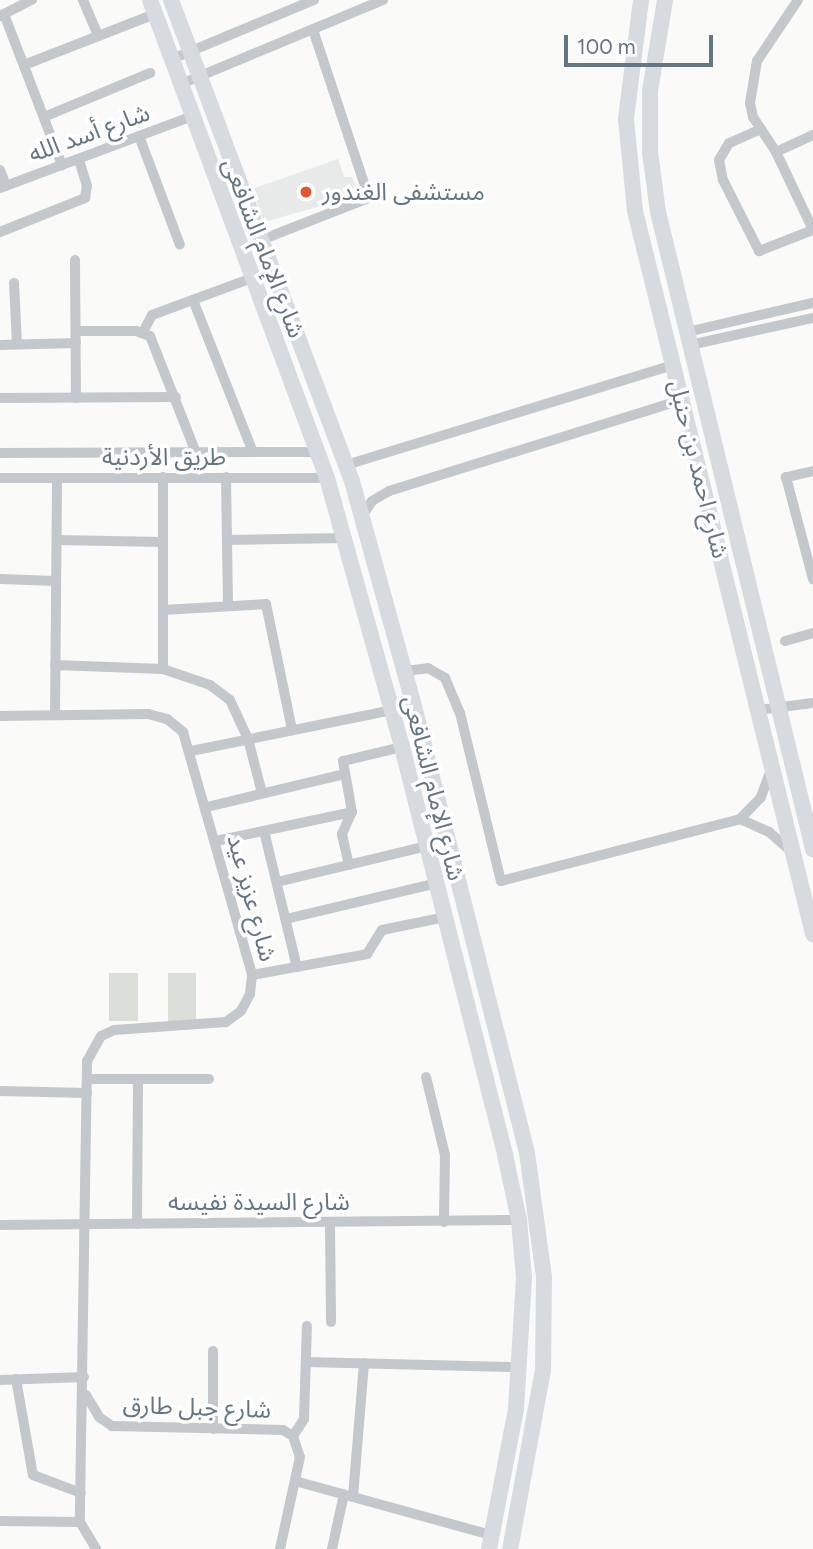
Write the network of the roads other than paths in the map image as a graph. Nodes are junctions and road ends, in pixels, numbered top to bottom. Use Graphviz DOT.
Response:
graph roads {
  1 [pos="32,0"];
  2 [pos="83,0"];
  3 [pos="171,0"];
  4 [pos="314,0"];
  5 [pos="383,0"];
  6 [pos="641,0"];
  7 [pos="665,0"];
  8 [pos="798,0"];
  9 [pos="153,7"];
  10 [pos="2,15"];
  11 [pos="313,30"];
  12 [pos="98,36"];
  13 [pos="190,51"];
  14 [pos="172,59"];
  15 [pos="24,65"];
  16 [pos="150,73"];
  17 [pos="200,77"];
  18 [pos="181,84"];
  19 [pos="44,117"];
  20 [pos="193,117"];
  21 [pos="761,129"];
  22 [pos="813,135"];
  23 [pos="139,136"];
  24 [pos="627,149"];
  25 [pos="650,149"];
  26 [pos="776,152"];
  27 [pos="79,159"];
  28 [pos="62,165"];
  29 [pos="0,170"];
  30 [pos="3,187"];
  31 [pos="813,230"];
  32 [pos="0,232"];
  33 [pos="261,240"];
  34 [pos="180,245"];
  35 [pos="75,260"];
  36 [pos="252,278"];
  37 [pos="14,284"];
  38 [pos="193,300"];
  39 [pos="813,303"];
  40 [pos="813,318"];
  41 [pos="143,332"];
  42 [pos="76,337"];
  43 [pos="689,339"];
  44 [pos="18,344"];
  45 [pos="0,345"];
  46 [pos="674,365"];
  47 [pos="176,397"];
  48 [pos="0,398"];
  49 [pos="76,398"];
  50 [pos="682,400"];
  51 [pos="253,452"];
  52 [pos="318,452"];
  53 [pos="0,453"];
  54 [pos="197,453"];
  55 [pos="346,465"];
  56 [pos="813,471"];
  57 [pos="163,477"];
  58 [pos="226,477"];
  59 [pos="0,478"];
  60 [pos="57,478"];
  61 [pos="327,478"];
  62 [pos="362,516"];
  63 [pos="344,538"];
  64 [pos="57,540"];
  65 [pos="227,540"];
  66 [pos="163,542"];
  67 [pos="811,566"];
  68 [pos="0,579"];
  69 [pos="813,579"];
  70 [pos="56,580"];
  71 [pos="228,605"];
  72 [pos="163,610"];
  73 [pos="813,633"];
  74 [pos="785,641"];
  75 [pos="55,664"];
  76 [pos="163,669"];
  77 [pos="405,671"];
  78 [pos="813,703"];
  79 [pos="778,706"];
  80 [pos="392,710"];
  81 [pos="758,710"];
  82 [pos="55,715"];
  83 [pos="0,716"];
  84 [pos="292,730"];
  85 [pos="248,739"];
  86 [pos="402,747"];
  87 [pos="191,751"];
  88 [pos="771,768"];
  89 [pos="344,774"];
  90 [pos="262,793"];
  91 [pos="207,807"];
  92 [pos="352,812"];
  93 [pos="740,819"];
  94 [pos="264,831"];
  95 [pos="216,841"];
  96 [pos="427,846"];
  97 [pos="813,849"];
  98 [pos="793,853"];
  99 [pos="451,859"];
  100 [pos="432,864"];
  101 [pos="349,865"];
  102 [pos="277,882"];
  103 [pos="437,883"];
  104 [pos="445,916"];
  105 [pos="286,919"];
  106 [pos="813,934"];
  107 [pos="297,967"];
  108 [pos="252,975"];
  109 [pos="426,1077"];
  110 [pos="87,1079"];
  111 [pos="138,1079"];
  112 [pos="209,1079"];
  113 [pos="0,1091"];
  114 [pos="87,1093"];
  115 [pos="519,1220"];
  116 [pos="444,1222"];
  117 [pos="330,1223"];
  118 [pos="0,1224"];
  119 [pos="88,1224"];
  120 [pos="137,1224"];
  121 [pos="331,1322"];
  122 [pos="307,1326"];
  123 [pos="213,1350"];
  124 [pos="306,1362"];
  125 [pos="364,1363"];
  126 [pos="517,1367"];
  127 [pos="84,1377"];
  128 [pos="16,1379"];
  129 [pos="0,1380"];
  130 [pos="84,1390"];
  131 [pos="213,1429"];
  132 [pos="293,1436"];
  133 [pos="295,1481"];
  134 [pos="81,1493"];
  135 [pos="349,1496"];
  136 [pos="0,1521"];
  137 [pos="80,1522"];
  138 [pos="490,1542"];
  139 [pos="96,1549"];
  140 [pos="280,1549"];
  141 [pos="332,1549"];
  142 [pos="510,1549"];
  1 -- 10 [label="street"];
  2 -- 12 [label="street"];
  3 -- 13 [label="street, شارع الإمام الشافعى"];
  4 -- 13 [label="street"];
  5 -- 11 [label="street"];
  6 -- 24 [label="street, شارع احمد بن حنبل"];
  7 -- 25 [label="street, شارع احمد بن حنبل"];
  8 -- 21 [label="street"];
  9 -- 12 [label="street"];
  9 -- 14 [label="street, شارع الإمام الشافعى"];
  10 -- 15 [label="street"];
  11 -- 17 [label="street"];
  11 -- 33 [label="street"];
  12 -- 15 [label="street"];
  13 -- 14 [label="street"];
  13 -- 17 [label="street, شارع الإمام الشافعى"];
  14 -- 18 [label="street, شارع الإمام الشافعى"];
  15 -- 19 [label="street"];
  16 -- 19 [label="street"];
  17 -- 18 [label="street"];
  17 -- 33 [label="street, شارع الإمام الشافعى"];
  18 -- 20 [label="street, شارع الإمام الشافعى"];
  19 -- 28 [label="street"];
  20 -- 23 [label="street, شارع أسد الله"];
  20 -- 36 [label="street, شارع الإمام الشافعى"];
  21 -- 26 [label="street"];
  21 -- 31 [label="street"];
  22 -- 26 [label="street"];
  23 -- 27 [label="street, شارع أسد الله"];
  23 -- 34 [label="street"];
  24 -- 25 [label="street"];
  24 -- 46 [label="street, شارع احمد بن حنبل"];
  25 -- 43 [label="street, شارع احمد بن حنبل"];
  26 -- 31 [label="street"];
  27 -- 28 [label="street, شارع أسد الله"];
  27 -- 32 [label="street"];
  28 -- 30 [label="street, شارع أسد الله"];
  29 -- 30 [label="street"];
  33 -- 55 [label="street, شارع الإمام الشافعى"];
  35 -- 42 [label="street"];
  36 -- 38 [label="street"];
  36 -- 52 [label="street, شارع الإمام الشافعى"];
  37 -- 44 [label="street"];
  38 -- 41 [label="street"];
  38 -- 51 [label="street"];
  39 -- 43 [label="street"];
  40 -- 43 [label="street"];
  41 -- 42 [label="street"];
  41 -- 47 [label="street"];
  42 -- 44 [label="street"];
  42 -- 49 [label="street"];
  43 -- 79 [label="street, شارع احمد بن حنبل"];
  44 -- 45 [label="street"];
  46 -- 50 [label="street, شارع احمد بن حنبل"];
  46 -- 55 [label="street"];
  47 -- 49 [label="street"];
  47 -- 54 [label="street"];
  48 -- 49 [label="street"];
  50 -- 62 [label="street"];
  50 -- 81 [label="street, شارع احمد بن حنبل"];
  51 -- 52 [label="street, طريق الأردنية"];
  51 -- 54 [label="street, طريق الأردنية"];
  52 -- 61 [label="street, شارع الإمام الشافعى"];
  53 -- 54 [label="street, طريق الأردنية"];
  55 -- 62 [label="street, شارع الإمام الشافعى"];
  56 -- 67 [label="street"];
  57 -- 58 [label="street, طريق الأردنية"];
  57 -- 60 [label="street, طريق الأردنية"];
  57 -- 66 [label="street"];
  58 -- 61 [label="street, طريق الأردنية"];
  58 -- 65 [label="street"];
  59 -- 60 [label="street, طريق الأردنية"];
  60 -- 64 [label="street"];
  61 -- 63 [label="street, شارع الإمام الشافعى"];
  62 -- 77 [label="street, شارع الإمام الشافعى"];
  63 -- 65 [label="street"];
  63 -- 80 [label="street, شارع الإمام الشافعى"];
  64 -- 66 [label="street"];
  64 -- 70 [label="street"];
  65 -- 71 [label="street"];
  66 -- 72 [label="street"];
  67 -- 69 [label="street"];
  68 -- 70 [label="street"];
  70 -- 75 [label="street"];
  71 -- 72 [label="street"];
  71 -- 84 [label="street"];
  72 -- 76 [label="street"];
  73 -- 74 [label="street"];
  75 -- 76 [label="street"];
  75 -- 82 [label="street"];
  76 -- 85 [label="street"];
  77 -- 93 [label="street"];
  77 -- 99 [label="street, شارع الإمام الشافعى"];
  78 -- 79 [label="street"];
  79 -- 81 [label="street"];
  79 -- 97 [label="street, شارع احمد بن حنبل"];
  80 -- 84 [label="street"];
  80 -- 86 [label="street, شارع الإمام الشافعى"];
  81 -- 88 [label="street, شارع احمد بن حنبل"];
  82 -- 83 [label="street, شارع عزيز عيد"];
  82 -- 87 [label="street, شارع عزيز عيد"];
  84 -- 85 [label="street"];
  85 -- 87 [label="street"];
  85 -- 90 [label="street"];
  86 -- 89 [label="street"];
  86 -- 96 [label="street, شارع الإمام الشافعى"];
  87 -- 91 [label="street, شارع عزيز عيد"];
  88 -- 93 [label="street"];
  88 -- 98 [label="street, شارع احمد بن حنبل"];
  89 -- 90 [label="street"];
  89 -- 92 [label="street"];
  90 -- 91 [label="street"];
  91 -- 95 [label="street, شارع عزيز عيد"];
  92 -- 94 [label="street"];
  92 -- 101 [label="street"];
  93 -- 98 [label="street"];
  94 -- 95 [label="street"];
  94 -- 102 [label="street"];
  95 -- 108 [label="street, شارع عزيز عيد"];
  96 -- 100 [label="street, شارع الإمام الشافعى"];
  96 -- 101 [label="street"];
  98 -- 106 [label="street, شارع احمد بن حنبل"];
  99 -- 100 [label="street"];
  99 -- 142 [label="street, شارع الإمام الشافعى"];
  100 -- 103 [label="street, شارع الإمام الشافعى"];
  101 -- 102 [label="street"];
  102 -- 105 [label="street"];
  103 -- 104 [label="street, شارع الإمام الشافعى"];
  103 -- 105 [label="street"];
  104 -- 107 [label="street"];
  104 -- 115 [label="street, شارع الإمام الشافعى"];
  105 -- 107 [label="street"];
  107 -- 108 [label="street"];
  108 -- 110 [label="street, شارع عزيز عيد"];
  109 -- 116 [label="street"];
  110 -- 111 [label="street"];
  110 -- 114 [label="street, شارع عزيز عيد"];
  111 -- 112 [label="street"];
  111 -- 120 [label="street"];
  113 -- 114 [label="street"];
  114 -- 119 [label="street, شارع عزيز عيد"];
  115 -- 116 [label="street, شارع السيدة نفيسه"];
  115 -- 126 [label="street, شارع الإمام الشافعى"];
  116 -- 117 [label="street, شارع السيدة نفيسه"];
  117 -- 120 [label="street, شارع السيدة نفيسه"];
  117 -- 121 [label="street"];
  118 -- 119 [label="street, شارع السيدة نفيسه"];
  119 -- 120 [label="street, شارع السيدة نفيسه"];
  119 -- 127 [label="street, شارع عزيز عيد"];
  122 -- 124 [label="street"];
  123 -- 131 [label="street"];
  124 -- 125 [label="street"];
  124 -- 132 [label="street"];
  125 -- 126 [label="street"];
  125 -- 135 [label="street"];
  126 -- 138 [label="street, شارع الإمام الشافعى"];
  127 -- 128 [label="street"];
  127 -- 130 [label="street, شارع عزيز عيد"];
  128 -- 129 [label="street"];
  128 -- 134 [label="street"];
  130 -- 131 [label="street, شارع جبل طارق"];
  130 -- 134 [label="street, شارع عزيز عيد"];
  131 -- 132 [label="street, شارع جبل طارق"];
  132 -- 133 [label="street, شارع جبل طارق"];
  133 -- 135 [label="street"];
  133 -- 140 [label="street, شارع جبل طارق"];
  134 -- 137 [label="street, شارع عزيز عيد"];
  135 -- 138 [label="street"];
  135 -- 141 [label="street"];
  136 -- 137 [label="street"];
  137 -- 139 [label="street"];
}
